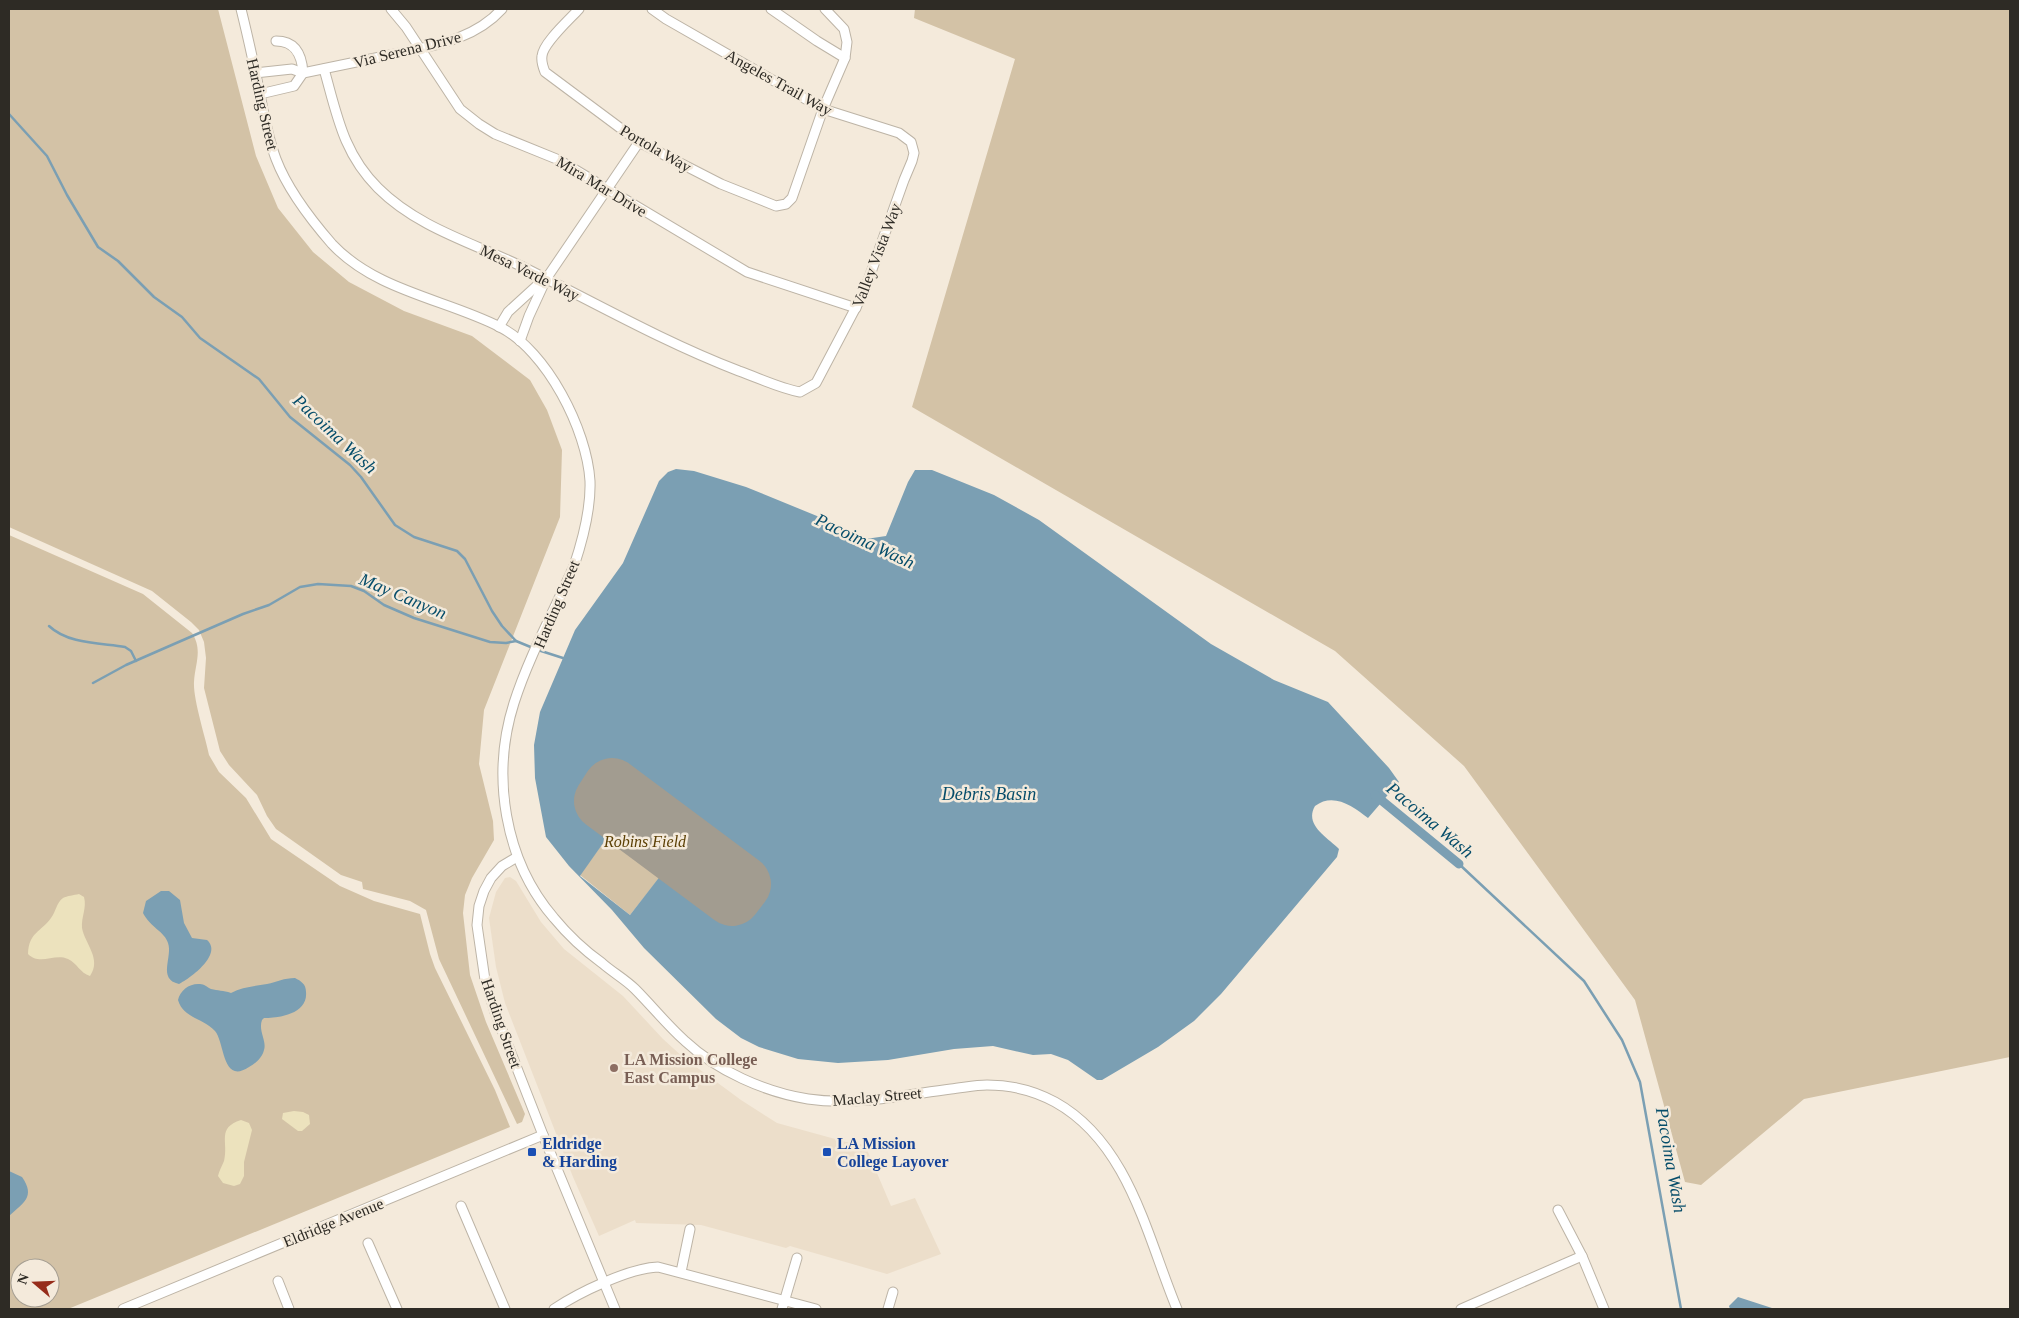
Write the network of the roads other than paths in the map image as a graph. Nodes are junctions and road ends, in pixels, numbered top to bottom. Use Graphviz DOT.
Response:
graph roads {
  1 [pos="241,9"];
  2 [pos="390,9"];
  3 [pos="502,9"];
  4 [pos="580,9"];
  5 [pos="652,9"];
  6 [pos="771,9"];
  7 [pos="825,9"];
  8 [pos="276,41"];
  9 [pos="420,48"];
  10 [pos="845,58"];
  11 [pos="324,69"];
  12 [pos="256,73"];
  13 [pos="303,73"];
  14 [pos="260,94"];
  15 [pos="824,109"];
  16 [pos="639,142"];
  17 [pos="911,142"];
  18 [pos="607,188"];
  19 [pos="546,279"];
  20 [pos="856,308"];
  21 [pos="499,327"];
  22 [pos="520,340"];
  23 [pos="810,388"];
  24 [pos="517,857"];
  25 [pos="543,1135"];
  26 [pos="460,1206"];
  27 [pos="1558,1210"];
  28 [pos="690,1229"];
  29 [pos="368,1243"];
  30 [pos="1582,1256"];
  31 [pos="797,1258"];
  32 [pos="681,1272"];
  33 [pos="278,1281"];
  34 [pos="605,1284"];
  35 [pos="893,1292"];
  36 [pos="783,1305"];
  37 [pos="123,1309"];
  38 [pos="289,1309"];
  39 [pos="397,1309"];
  40 [pos="505,1309"];
  41 [pos="554,1309"];
  42 [pos="616,1309"];
  43 [pos="816,1309"];
  44 [pos="888,1309"];
  45 [pos="1177,1309"];
  46 [pos="1462,1309"];
  47 [pos="1604,1309"];
  1 -- 12 [label="street, Harding Street"];
  2 -- 9 [label="street, Mira Mar Drive"];
  3 -- 9 [label="street, Via Serena Drive"];
  4 -- 16 [label="street, Portola Way"];
  5 -- 15 [label="street, Angeles Trail Way"];
  6 -- 10 [label="street"];
  7 -- 10 [label="street"];
  8 -- 13 [label="street"];
  9 -- 11 [label="street, Via Serena Drive"];
  9 -- 18 [label="street, Mira Mar Drive"];
  10 -- 15 [label="street"];
  11 -- 13 [label="street, Via Serena Drive"];
  11 -- 19 [label="street, Mesa Verde Way"];
  12 -- 13 [label="street, Via Serena Drive"];
  12 -- 14 [label="street, Harding Street"];
  13 -- 14 [label="street, Via Serena Drive"];
  14 -- 21 [label="street, Harding Street"];
  15 -- 16 [label="street, Portola Way"];
  15 -- 17 [label="street, Angeles Trail Way"];
  16 -- 18 [label="street"];
  17 -- 20 [label="street, Valley Vista Way"];
  18 -- 19 [label="street"];
  18 -- 20 [label="street, Mira Mar Drive"];
  19 -- 21 [label="street"];
  19 -- 22 [label="street"];
  19 -- 23 [label="street, Mesa Verde Way"];
  20 -- 23 [label="street, Valley Vista Way"];
  21 -- 22 [label="street, Harding Street"];
  22 -- 24 [label="street, Harding Street"];
  24 -- 25 [label="street, Harding Street"];
  24 -- 45 [label="street, Maclay Street"];
  25 -- 34 [label="street, Harding Street"];
  25 -- 37 [label="street, Eldridge Avenue"];
  26 -- 40 [label="street"];
  27 -- 30 [label="street"];
  28 -- 32 [label="street"];
  29 -- 39 [label="street"];
  30 -- 46 [label="street"];
  30 -- 47 [label="street"];
  31 -- 36 [label="street"];
  32 -- 34 [label="street"];
  32 -- 36 [label="street"];
  33 -- 38 [label="street"];
  34 -- 41 [label="street"];
  34 -- 42 [label="street, Harding Street"];
  35 -- 44 [label="street"];
  36 -- 43 [label="street"];
}
